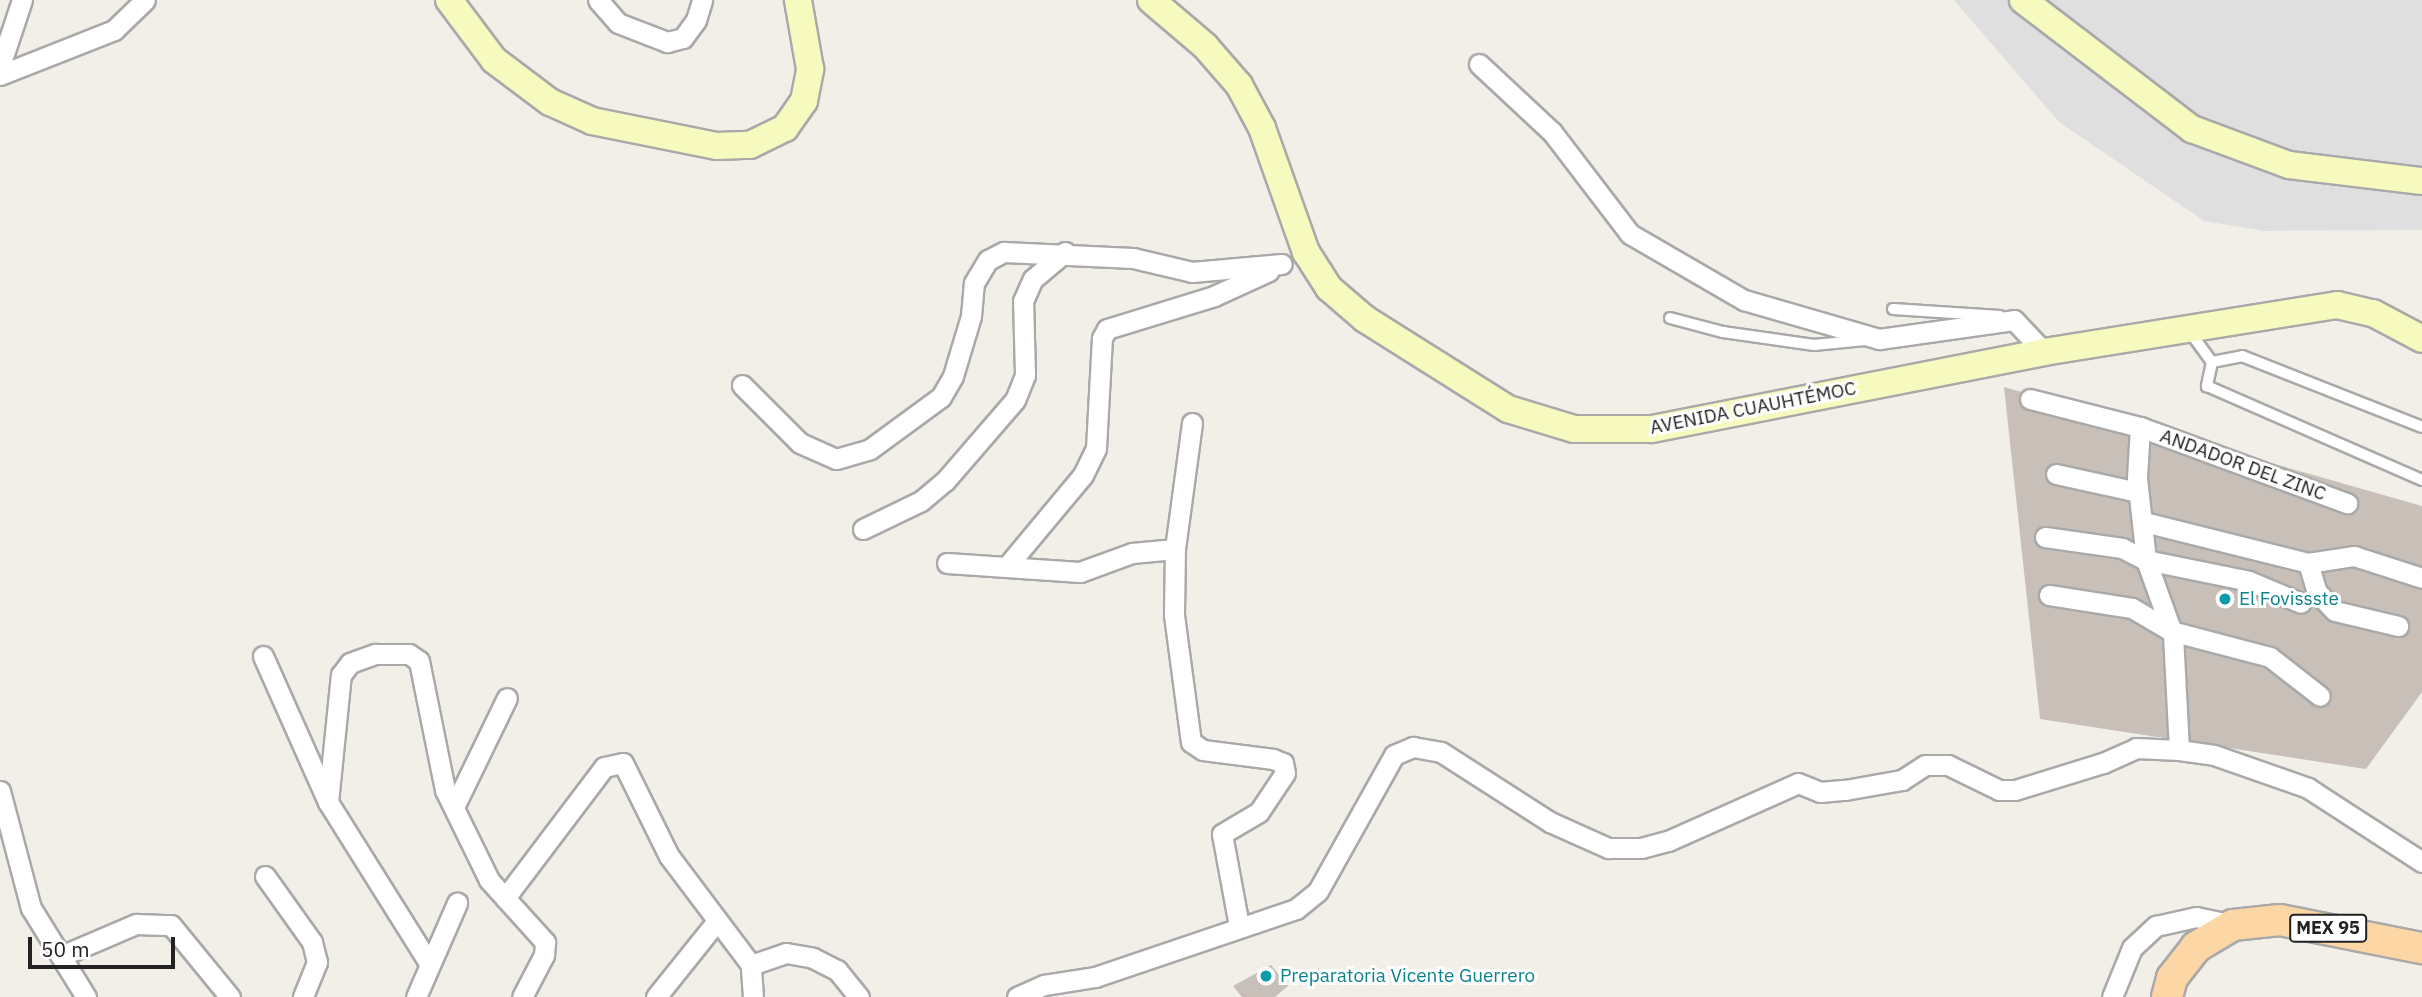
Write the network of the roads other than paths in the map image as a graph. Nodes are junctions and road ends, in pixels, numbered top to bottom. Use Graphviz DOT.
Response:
graph roads {
  1 [pos="145,0"];
  2 [pos="449,0"];
  3 [pos="598,0"];
  4 [pos="702,0"];
  5 [pos="798,0"];
  6 [pos="1151,0"];
  7 [pos="2023,0"];
  8 [pos="20,2"];
  9 [pos="1479,64"];
  10 [pos="0,66"];
  11 [pos="0,75"];
  12 [pos="2422,181"];
  13 [pos="1065,252"];
  14 [pos="1306,253"];
  15 [pos="1282,264"];
  16 [pos="1893,309"];
  17 [pos="1670,318"];
  18 [pos="2014,320"];
  19 [pos="2187,329"];
  20 [pos="1879,339"];
  21 [pos="2422,340"];
  22 [pos="2044,352"];
  23 [pos="2211,362"];
  24 [pos="742,384"];
  25 [pos="2030,398"];
  26 [pos="1192,423"];
  27 [pos="2140,427"];
  28 [pos="2422,427"];
  29 [pos="2056,474"];
  30 [pos="2422,480"];
  31 [pos="2138,492"];
  32 [pos="2347,503"];
  33 [pos="2144,522"];
  34 [pos="863,529"];
  35 [pos="2045,537"];
  36 [pos="1175,549"];
  37 [pos="2146,560"];
  38 [pos="947,563"];
  39 [pos="2308,564"];
  40 [pos="1008,565"];
  41 [pos="2422,578"];
  42 [pos="2049,595"];
  43 [pos="2301,603"];
  44 [pos="2398,626"];
  45 [pos="2171,631"];
  46 [pos="263,656"];
  47 [pos="2320,696"];
  48 [pos="507,698"];
  49 [pos="2179,750"];
  50 [pos="0,791"];
  51 [pos="328,802"];
  52 [pos="0,804"];
  53 [pos="454,807"];
  54 [pos="2422,862"];
  55 [pos="265,876"];
  56 [pos="505,898"];
  57 [pos="457,902"];
  58 [pos="716,922"];
  59 [pos="2233,925"];
  60 [pos="1239,926"];
  61 [pos="2422,948"];
  62 [pos="61,956"];
  63 [pos="429,962"];
  64 [pos="751,965"];
  65 [pos="86,997"];
  66 [pos="230,997"];
  67 [pos="303,997"];
  68 [pos="416,997"];
  69 [pos="522,997"];
  70 [pos="656,997"];
  71 [pos="753,997"];
  72 [pos="859,997"];
  73 [pos="1017,997"];
  74 [pos="2112,997"];
  75 [pos="2167,997"];
  1 -- 11 [label="street"];
  2 -- 5 [label="main road"];
  3 -- 4 [label="street"];
  6 -- 14 [label="main road, AVENIDA CUAUHTÉMOC"];
  7 -- 12 [label="main road"];
  8 -- 10 [label="street"];
  9 -- 20 [label="street"];
  13 -- 15 [label="street"];
  13 -- 24 [label="street"];
  13 -- 34 [label="street"];
  14 -- 15 [label="street"];
  14 -- 22 [label="main road, AVENIDA CUAUHTÉMOC"];
  15 -- 40 [label="street"];
  16 -- 18 [label="lane"];
  17 -- 20 [label="lane"];
  18 -- 20 [label="street"];
  18 -- 22 [label="street"];
  19 -- 21 [label="main road, AVENIDA CUAUHTÉMOC"];
  19 -- 22 [label="main road, AVENIDA CUAUHTÉMOC"];
  19 -- 23 [label="lane"];
  23 -- 28 [label="lane"];
  23 -- 30 [label="lane"];
  25 -- 27 [label="street, ANDADOR DEL ZINC"];
  26 -- 36 [label="street"];
  27 -- 31 [label="street"];
  27 -- 32 [label="street, ANDADOR DEL ZINC"];
  29 -- 31 [label="street"];
  31 -- 33 [label="street"];
  33 -- 37 [label="street"];
  33 -- 39 [label="street"];
  35 -- 37 [label="street"];
  36 -- 40 [label="street"];
  36 -- 60 [label="street"];
  37 -- 43 [label="street"];
  37 -- 45 [label="street"];
  38 -- 40 [label="street"];
  39 -- 41 [label="street"];
  39 -- 44 [label="street"];
  42 -- 45 [label="street"];
  45 -- 47 [label="street"];
  45 -- 49 [label="street"];
  46 -- 51 [label="street"];
  48 -- 53 [label="street"];
  49 -- 54 [label="street"];
  49 -- 60 [label="street"];
  50 -- 52 [label="street"];
  51 -- 53 [label="street"];
  51 -- 63 [label="street"];
  52 -- 62 [label="street"];
  53 -- 56 [label="street"];
  55 -- 67 [label="street"];
  56 -- 58 [label="street"];
  56 -- 69 [label="street"];
  57 -- 63 [label="street"];
  58 -- 64 [label="street"];
  58 -- 70 [label="street"];
  59 -- 61 [label="main road, MEX 95"];
  59 -- 74 [label="street"];
  59 -- 75 [label="main road, MEX 95"];
  60 -- 73 [label="street"];
  62 -- 65 [label="street"];
  62 -- 66 [label="street"];
  63 -- 68 [label="street"];
  64 -- 71 [label="street"];
  64 -- 72 [label="street"];
}
